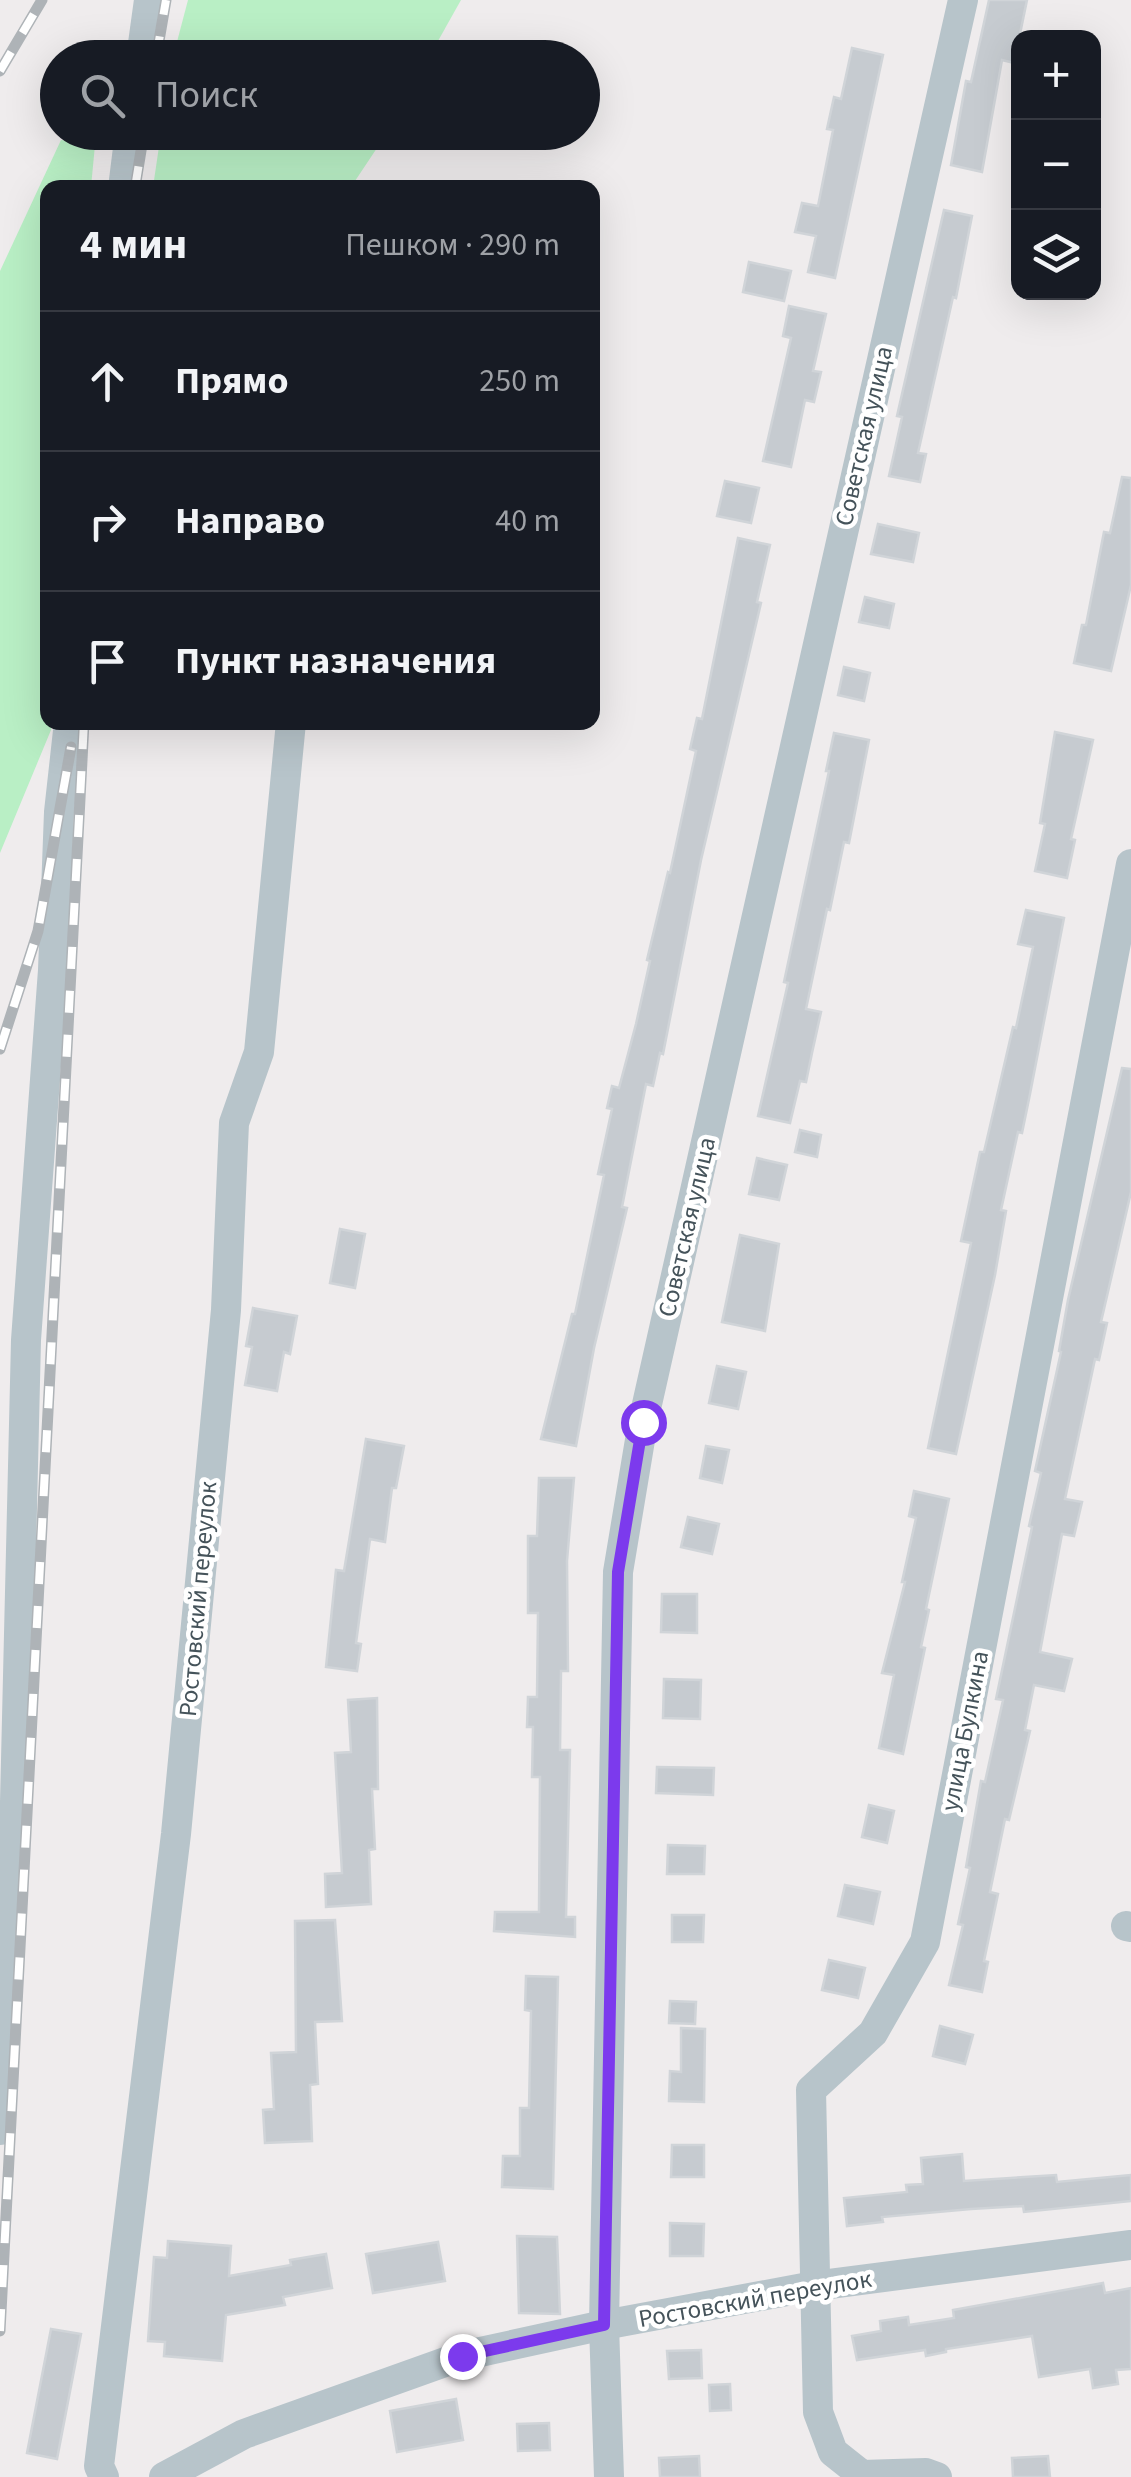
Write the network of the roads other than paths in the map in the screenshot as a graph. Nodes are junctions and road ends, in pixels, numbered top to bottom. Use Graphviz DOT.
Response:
graph roads {
  1 [pos="149,0"];
  2 [pos="962,0"];
  3 [pos="143,40"];
  4 [pos="127,150"];
  5 [pos="123,180"];
  6 [pos="68,730"];
  7 [pos="290,730"];
  8 [pos="1131,864"];
  9 [pos="0,2130"];
  10 [pos="1131,2245"];
  11 [pos="814,2286"];
  12 [pos="604,2325"];
  13 [pos="104,2477"];
  14 [pos="164,2477"];
  15 [pos="608,2477"];
  16 [pos="938,2477"];
  1 -- 3 [label="street"];
  2 -- 12 [label="street, Советская улица"];
  4 -- 5 [label="street"];
  6 -- 9 [label="street"];
  7 -- 13 [label="street, Ростовский переулок"];
  8 -- 11 [label="street, улица Булкина"];
  10 -- 11 [label="street, Ростовский переулок"];
  11 -- 12 [label="street, Ростовский переулок"];
  11 -- 16 [label="street, улица Булкина"];
  12 -- 14 [label="street, Ростовский переулок"];
  12 -- 15 [label="street, Советская улица"];
}
